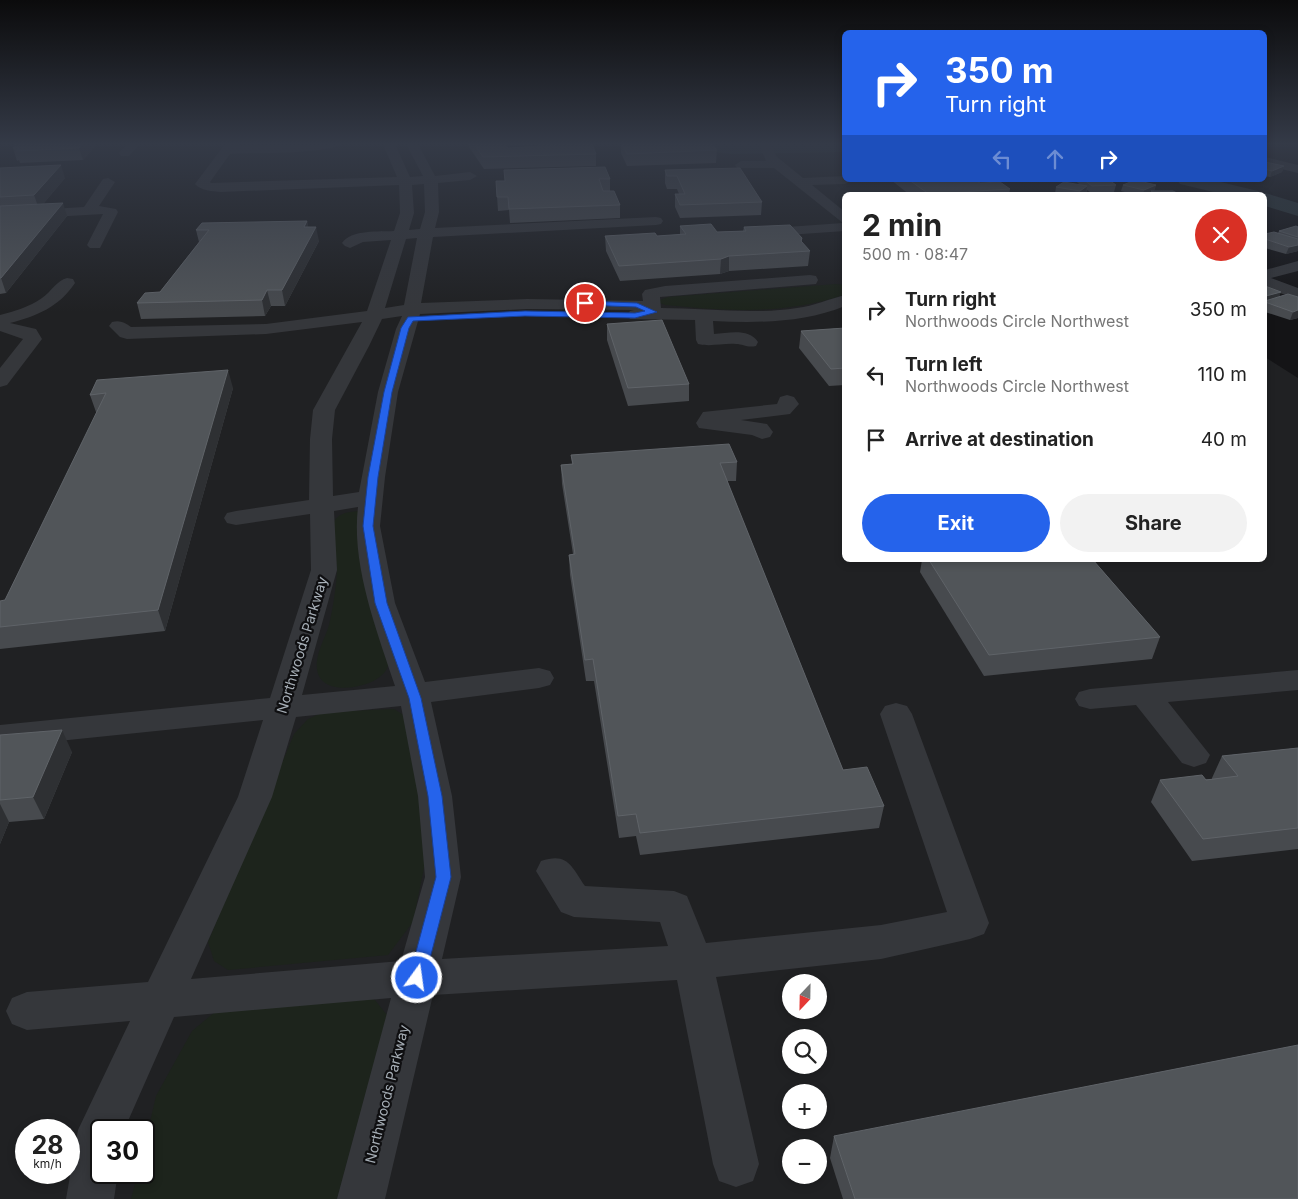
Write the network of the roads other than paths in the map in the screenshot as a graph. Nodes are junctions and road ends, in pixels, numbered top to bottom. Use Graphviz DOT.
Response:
graph roads {
  1 [pos="96,200"];
  2 [pos="427,200"];
  3 [pos="821,200"];
  4 [pos="89,210"];
  5 [pos="0,216"];
  6 [pos="842,217"];
  7 [pos="656,221"];
  8 [pos="842,227"];
  9 [pos="745,233"];
  10 [pos="412,235"];
  11 [pos="350,243"];
  12 [pos="95,246"];
  13 [pos="1298,266"];
  14 [pos="1267,274"];
  15 [pos="810,280"];
  16 [pos="67,283"];
  17 [pos="1267,283"];
  18 [pos="1298,294"];
  19 [pos="842,301"];
  20 [pos="653,312"];
  21 [pos="411,314"];
  22 [pos="704,315"];
  23 [pos="374,316"];
  24 [pos="0,320"];
  25 [pos="0,326"];
  26 [pos="118,326"];
  27 [pos="749,342"];
  28 [pos="0,381"];
  29 [pos="787,401"];
  30 [pos="762,432"];
  31 [pos="371,498"];
  32 [pos="321,506"];
  33 [pos="236,518"];
  34 [pos="539,678"];
  35 [pos="1298,680"];
  36 [pos="414,694"];
  37 [pos="1144,694"];
  38 [pos="1090,699"];
  39 [pos="283,708"];
  40 [pos="896,714"];
  41 [pos="0,736"];
  42 [pos="1194,755"];
  43 [pos="554,871"];
  44 [pos="693,962"];
  45 [pos="417,978"];
  46 [pos="162,999"];
  47 [pos="27,1011"];
  48 [pos="106,1119"];
  49 [pos="736,1164"];
  50 [pos="92,1184"];
  51 [pos="90,1199"];
  52 [pos="361,1199"];
  1 -- 4 [label="street"];
  2 -- 10 [label="street, Northwoods Parkway"];
  3 -- 6 [label="street"];
  4 -- 5 [label="street"];
  4 -- 12 [label="street"];
  7 -- 10 [label="street"];
  8 -- 9 [label="street"];
  10 -- 11 [label="street"];
  10 -- 21 [label="street, Northwoods Parkway"];
  10 -- 23 [label="street, Northwoods Parkway"];
  13 -- 14 [label="street"];
  15 -- 20 [label="street"];
  16 -- 24 [label="street"];
  17 -- 18 [label="street"];
  19 -- 22 [label="street"];
  20 -- 21 [label="street"];
  20 -- 22 [label="street"];
  21 -- 23 [label="street"];
  21 -- 31 [label="street, Northwoods Parkway"];
  22 -- 27 [label="street"];
  23 -- 26 [label="street"];
  23 -- 32 [label="street, Northwoods Parkway"];
  25 -- 28 [label="street"];
  29 -- 30 [label="street"];
  31 -- 32 [label="street"];
  31 -- 36 [label="street, Northwoods Parkway"];
  32 -- 33 [label="street"];
  32 -- 39 [label="street, Northwoods Parkway"];
  34 -- 36 [label="street"];
  35 -- 37 [label="street"];
  36 -- 39 [label="street"];
  36 -- 45 [label="street, Northwoods Parkway"];
  37 -- 38 [label="street"];
  37 -- 42 [label="street"];
  39 -- 41 [label="street"];
  39 -- 46 [label="street, Northwoods Parkway"];
  40 -- 44 [label="street"];
  43 -- 44 [label="street"];
  44 -- 45 [label="street"];
  44 -- 49 [label="street"];
  45 -- 46 [label="street"];
  45 -- 52 [label="street, Northwoods Parkway"];
  46 -- 47 [label="street"];
  46 -- 48 [label="street, Northwoods Parkway"];
  50 -- 51 [label="street, Northwoods Parkway"];
}
